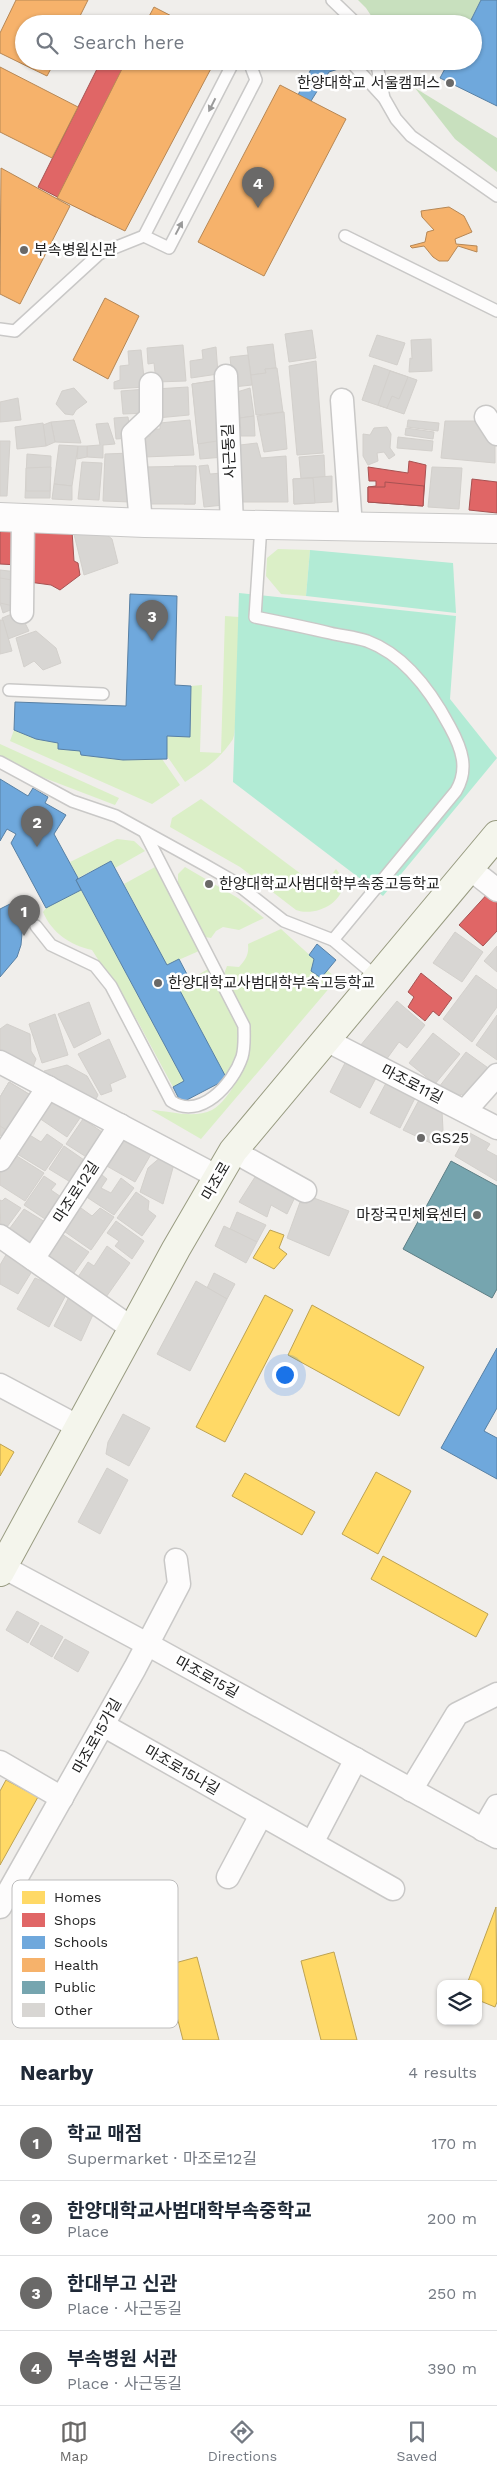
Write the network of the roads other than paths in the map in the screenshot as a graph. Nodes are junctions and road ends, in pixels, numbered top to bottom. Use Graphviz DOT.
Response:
graph roads {
  1 [pos="332,0"];
  2 [pos="348,15"];
  3 [pos="229,70"];
  4 [pos="251,70"];
  5 [pos="358,70"];
  6 [pos="378,70"];
  7 [pos="384,98"];
  8 [pos="497,196"];
  9 [pos="144,236"];
  10 [pos="345,236"];
  11 [pos="497,311"];
  12 [pos="0,329"];
  13 [pos="226,376"];
  14 [pos="151,384"];
  15 [pos="342,400"];
  16 [pos="12,518"];
  17 [pos="141,523"];
  18 [pos="232,525"];
  19 [pos="261,525"];
  20 [pos="351,527"];
  21 [pos="497,529"];
  22 [pos="22,612"];
  23 [pos="9,690"];
  24 [pos="103,694"];
  25 [pos="0,762"];
  26 [pos="145,833"];
  27 [pos="497,835"];
  28 [pos="470,868"];
  29 [pos="497,890"];
  30 [pos="36,926"];
  31 [pos="333,940"];
  32 [pos="378,978"];
  33 [pos="326,1040"];
  34 [pos="0,1062"];
  35 [pos="497,1075"];
  36 [pos="48,1087"];
  37 [pos="464,1111"];
  38 [pos="120,1125"];
  39 [pos="497,1128"];
  40 [pos="233,1151"];
  41 [pos="0,1160"];
  42 [pos="218,1177"];
  43 [pos="305,1191"];
  44 [pos="0,1236"];
  45 [pos="33,1259"];
  46 [pos="133,1329"];
  47 [pos="0,1384"];
  48 [pos="79,1427"];
  49 [pos="176,1560"];
  50 [pos="1,1570"];
  51 [pos="147,1644"];
  52 [pos="497,1694"];
  53 [pos="103,1725"];
  54 [pos="356,1759"];
  55 [pos="0,1762"];
  56 [pos="411,1790"];
  57 [pos="62,1798"];
  58 [pos="497,1806"];
  59 [pos="261,1814"];
  60 [pos="490,1834"];
  61 [pos="312,1843"];
  62 [pos="228,1877"];
  63 [pos="15,1880"];
  64 [pos="12,1886"];
  65 [pos="393,1889"];
  66 [pos="0,1907"];
  1 -- 2 [label="lane"];
  3 -- 9 [label="lane, one-way"];
  9 -- 4 [label="lane, one-way"];
  5 -- 7 [label="lane"];
  6 -- 7 [label="lane"];
  7 -- 8 [label="lane"];
  9 -- 12 [label="lane"];
  10 -- 11 [label="lane"];
  13 -- 18 [label="street, 사근동길"];
  14 -- 17 [label="street"];
  15 -- 20 [label="street"];
  16 -- 17 [label="street"];
  16 -- 22 [label="street"];
  17 -- 18 [label="street"];
  18 -- 19 [label="street"];
  19 -- 20 [label="street"];
  19 -- 31 [label="lane"];
  20 -- 21 [label="street"];
  23 -- 24 [label="lane"];
  25 -- 26 [label="lane"];
  26 -- 30 [label="lane"];
  26 -- 31 [label="lane"];
  27 -- 28 [label="main road, 마조로"];
  28 -- 29 [label="street"];
  28 -- 32 [label="main road, 마조로"];
  31 -- 32 [label="lane"];
  32 -- 33 [label="main road, 마조로"];
  33 -- 37 [label="street, 마조로11길"];
  33 -- 40 [label="main road, 마조로"];
  34 -- 36 [label="street"];
  35 -- 37 [label="street"];
  36 -- 38 [label="street"];
  36 -- 41 [label="street"];
  37 -- 39 [label="street, 마조로11길"];
  38 -- 42 [label="street"];
  38 -- 45 [label="street, 마조로12길"];
  40 -- 42 [label="main road, 마조로"];
  40 -- 43 [label="street"];
  42 -- 46 [label="main road, 마조로"];
  44 -- 45 [label="street"];
  45 -- 46 [label="street"];
  46 -- 48 [label="main road, 마조로"];
  47 -- 48 [label="street"];
  48 -- 50 [label="main road, 마조로"];
  49 -- 51 [label="street, 마조로15가길"];
  50 -- 51 [label="street, 마조로15길"];
  51 -- 53 [label="street, 마조로15가길"];
  51 -- 54 [label="street, 마조로15길"];
  52 -- 56 [label="street"];
  53 -- 57 [label="street, 마조로15가길"];
  53 -- 59 [label="street, 마조로15나길"];
  54 -- 56 [label="street, 마조로15길"];
  54 -- 61 [label="street"];
  55 -- 57 [label="street"];
  56 -- 60 [label="street, 마조로15길"];
  57 -- 63 [label="street, 마조로15가길"];
  58 -- 60 [label="street, 마조로15길"];
  59 -- 61 [label="street, 마조로15나길"];
  59 -- 62 [label="street"];
  61 -- 65 [label="street, 마조로15나길"];
  64 -- 66 [label="street, 마조로15가길"];
}
